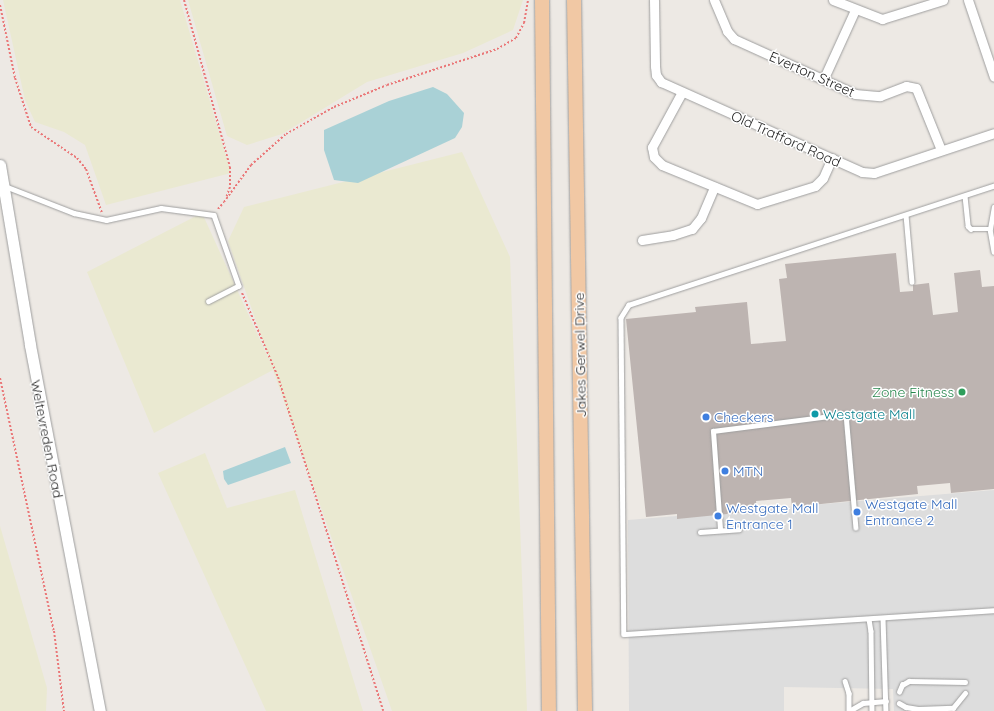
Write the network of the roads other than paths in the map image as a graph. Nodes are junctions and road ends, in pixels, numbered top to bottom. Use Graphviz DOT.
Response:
graph roads {
  1 [pos="542,0"];
  2 [pos="574,0"];
  3 [pos="654,0"];
  4 [pos="714,0"];
  5 [pos="833,0"];
  6 [pos="943,0"];
  7 [pos="968,0"];
  8 [pos="856,10"];
  9 [pos="993,73"];
  10 [pos="824,78"];
  11 [pos="682,92"];
  12 [pos="994,133"];
  13 [pos="941,150"];
  14 [pos="832,158"];
  15 [pos="0,165"];
  16 [pos="3,185"];
  17 [pos="994,186"];
  18 [pos="714,187"];
  19 [pos="965,196"];
  20 [pos="994,207"];
  21 [pos="906,215"];
  22 [pos="990,229"];
  23 [pos="642,240"];
  24 [pos="994,252"];
  25 [pos="912,282"];
  26 [pos="209,301"];
  27 [pos="856,528"];
  28 [pos="720,529"];
  29 [pos="739,529"];
  30 [pos="700,532"];
  31 [pos="994,610"];
  32 [pos="883,618"];
  33 [pos="869,619"];
  34 [pos="845,681"];
  35 [pos="964,682"];
  36 [pos="899,692"];
  37 [pos="965,693"];
  38 [pos="886,701"];
  39 [pos="872,702"];
  40 [pos="899,703"];
  41 [pos="100,711"];
  42 [pos="549,711"];
  43 [pos="585,711"];
  44 [pos="849,711"];
  45 [pos="872,711"];
  46 [pos="886,711"];
  1 -- 42 [label="main road"];
  2 -- 43 [label="main road, Jakes Gerwel Drive"];
  3 -- 11 [label="street, Old Trafford Road"];
  4 -- 10 [label="street, Everton Street"];
  5 -- 8 [label="street"];
  6 -- 8 [label="street"];
  7 -- 9 [label="street"];
  8 -- 10 [label="street"];
  10 -- 13 [label="street, Everton Street"];
  11 -- 14 [label="street, Old Trafford Road"];
  11 -- 18 [label="street"];
  12 -- 13 [label="street, Old Trafford Road"];
  13 -- 14 [label="street, Old Trafford Road"];
  14 -- 18 [label="street"];
  15 -- 16 [label="street, Weltevreden Road"];
  16 -- 26 [label="lane"];
  16 -- 41 [label="street, Weltevreden Road"];
  17 -- 19 [label="lane"];
  18 -- 23 [label="street"];
  19 -- 21 [label="lane"];
  19 -- 22 [label="lane"];
  20 -- 22 [label="lane"];
  21 -- 25 [label="lane"];
  21 -- 33 [label="lane"];
  22 -- 24 [label="lane"];
  27 -- 28 [label="lane"];
  28 -- 29 [label="lane"];
  28 -- 30 [label="lane"];
  31 -- 32 [label="lane"];
  32 -- 33 [label="lane"];
  32 -- 38 [label="lane"];
  33 -- 39 [label="lane"];
  34 -- 44 [label="lane"];
  35 -- 36 [label="lane"];
  37 -- 40 [label="lane"];
  38 -- 39 [label="lane"];
  38 -- 46 [label="lane"];
  39 -- 44 [label="lane"];
  39 -- 45 [label="lane"];
}
